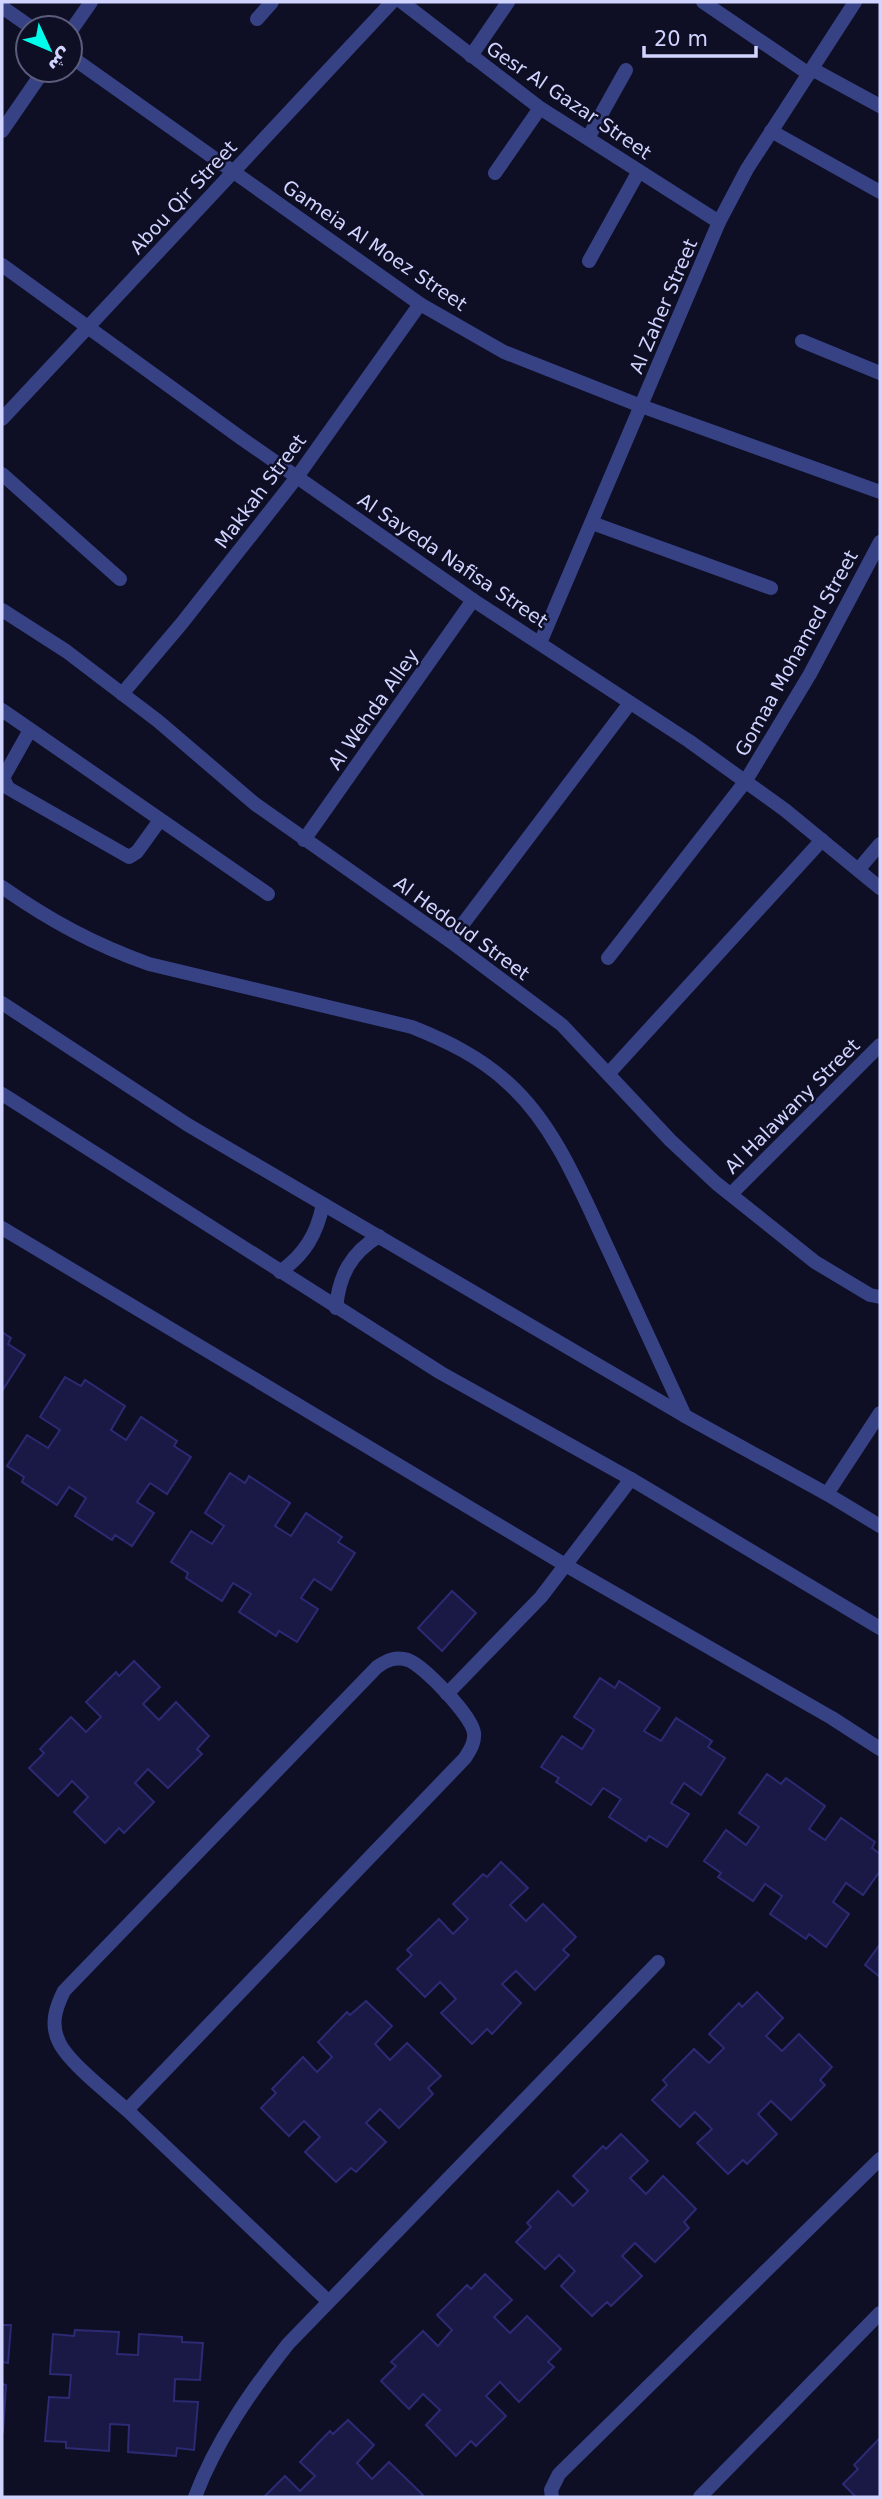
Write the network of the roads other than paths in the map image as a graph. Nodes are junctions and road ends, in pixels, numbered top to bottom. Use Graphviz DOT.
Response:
graph roads {
  1 [pos="272,2"];
  2 [pos="392,2"];
  3 [pos="402,2"];
  4 [pos="508,2"];
  5 [pos="703,2"];
  6 [pos="855,2"];
  7 [pos="257,19"];
  8 [pos="471,56"];
  9 [pos="84,66"];
  10 [pos="626,70"];
  11 [pos="810,72"];
  12 [pos="34,84"];
  13 [pos="880,106"];
  14 [pos="540,107"];
  15 [pos="2,131"];
  16 [pos="771,131"];
  17 [pos="588,138"];
  18 [pos="233,171"];
  19 [pos="639,171"];
  20 [pos="495,173"];
  21 [pos="880,192"];
  22 [pos="719,222"];
  23 [pos="589,261"];
  24 [pos="2,265"];
  25 [pos="420,304"];
  26 [pos="88,327"];
  27 [pos="802,341"];
  28 [pos="880,373"];
  29 [pos="641,406"];
  30 [pos="2,419"];
  31 [pos="2,474"];
  32 [pos="297,477"];
  33 [pos="880,492"];
  34 [pos="592,523"];
  35 [pos="880,542"];
  36 [pos="120,579"];
  37 [pos="771,588"];
  38 [pos="473,600"];
  39 [pos="2,610"];
  40 [pos="540,643"];
  41 [pos="122,694"];
  42 [pos="630,703"];
  43 [pos="2,710"];
  44 [pos="30,730"];
  45 [pos="745,782"];
  46 [pos="160,820"];
  47 [pos="304,840"];
  48 [pos="822,840"];
  49 [pos="880,844"];
  50 [pos="858,870"];
  51 [pos="2,887"];
  52 [pos="880,888"];
  53 [pos="268,894"];
  54 [pos="450,941"];
  55 [pos="608,958"];
  56 [pos="2,1003"];
  57 [pos="880,1045"];
  58 [pos="609,1073"];
  59 [pos="2,1094"];
  60 [pos="731,1194"];
  61 [pos="323,1204"];
  62 [pos="2,1228"];
  63 [pos="379,1236"];
  64 [pos="279,1272"];
  65 [pos="877,1292"];
  66 [pos="336,1308"];
  67 [pos="880,1413"];
  68 [pos="685,1416"];
  69 [pos="631,1479"];
  70 [pos="827,1494"];
  71 [pos="880,1526"];
  72 [pos="567,1566"];
  73 [pos="880,1628"];
  74 [pos="447,1694"];
  75 [pos="880,1749"];
  76 [pos="658,1962"];
  77 [pos="127,2110"];
  78 [pos="880,2159"];
  79 [pos="328,2301"];
  80 [pos="880,2313"];
  81 [pos="195,2497"];
  82 [pos="552,2497"];
  83 [pos="700,2497"];
  1 -- 7 [label="street"];
  2 -- 18 [label="street, Abou Qir Street"];
  3 -- 8 [label="street, Gesr Al Gazar Street"];
  4 -- 8 [label="street"];
  5 -- 11 [label="street"];
  6 -- 11 [label="street, Al Zaher Street"];
  8 -- 14 [label="street, Gesr Al Gazar Street"];
  9 -- 18 [label="street, Gameia Al Moez Street"];
  10 -- 17 [label="street"];
  11 -- 13 [label="street"];
  11 -- 16 [label="street, Al Zaher Street"];
  12 -- 15 [label="street"];
  14 -- 17 [label="street, Gesr Al Gazar Street"];
  14 -- 20 [label="street"];
  16 -- 21 [label="street"];
  16 -- 22 [label="street, Al Zaher Street"];
  17 -- 19 [label="street, Gesr Al Gazar Street"];
  18 -- 25 [label="street, Gameia Al Moez Street"];
  18 -- 26 [label="street, Abou Qir Street"];
  19 -- 22 [label="street, Gesr Al Gazar Street"];
  19 -- 23 [label="street"];
  22 -- 29 [label="street, Al Zaher Street"];
  24 -- 26 [label="street, Al Sayeda Nafisa Street"];
  25 -- 29 [label="street, Gameia Al Moez Street"];
  25 -- 32 [label="street, Makkah Street"];
  26 -- 30 [label="street, Abou Qir Street"];
  26 -- 32 [label="street, Al Sayeda Nafisa Street"];
  27 -- 28 [label="street"];
  29 -- 33 [label="street, Gameia Al Moez Street"];
  29 -- 34 [label="street, Al Zaher Street"];
  31 -- 36 [label="street"];
  32 -- 38 [label="street, Al Sayeda Nafisa Street"];
  32 -- 41 [label="street, Makkah Street"];
  34 -- 37 [label="street"];
  34 -- 40 [label="street, Al Zaher Street"];
  35 -- 45 [label="street, Gomaa Mohamed Street"];
  38 -- 40 [label="street, Al Sayeda Nafisa Street"];
  38 -- 47 [label="street, Al Wehda Alley"];
  39 -- 41 [label="street, Al Hedoud Street"];
  40 -- 42 [label="street, Al Sayeda Nafisa Street"];
  41 -- 47 [label="street, Al Hedoud Street"];
  42 -- 45 [label="street, Al Sayeda Nafisa Street"];
  42 -- 54 [label="street"];
  43 -- 44 [label="street"];
  44 -- 46 [label="street"];
  44 -- 46 [label="street"];
  45 -- 48 [label="street, Al Sayeda Nafisa Street"];
  45 -- 55 [label="street, Gomaa Mohamed Street"];
  46 -- 53 [label="street"];
  47 -- 54 [label="street, Al Hedoud Street"];
  48 -- 50 [label="street, Al Sayeda Nafisa Street"];
  48 -- 58 [label="street"];
  49 -- 50 [label="street"];
  50 -- 52 [label="street, Al Sayeda Nafisa Street"];
  51 -- 68 [label="street"];
  54 -- 58 [label="street, Al Hedoud Street"];
  56 -- 61 [label="street"];
  57 -- 60 [label="street, Al Halawany Street"];
  58 -- 60 [label="street, Al Hedoud Street"];
  59 -- 64 [label="street"];
  60 -- 65 [label="street, Al Hedoud Street"];
  61 -- 63 [label="street"];
  61 -- 64 [label="street"];
  62 -- 72 [label="street"];
  63 -- 66 [label="street"];
  63 -- 68 [label="street"];
  64 -- 66 [label="street"];
  66 -- 69 [label="street"];
  67 -- 70 [label="street"];
  68 -- 70 [label="street"];
  69 -- 72 [label="street"];
  69 -- 73 [label="street"];
  70 -- 71 [label="street"];
  72 -- 74 [label="street"];
  72 -- 75 [label="street"];
  74 -- 77 [label="street"];
  74 -- 77 [label="street"];
  76 -- 79 [label="street"];
  77 -- 79 [label="street"];
  78 -- 82 [label="street"];
  79 -- 81 [label="street"];
  80 -- 83 [label="street"];
}
